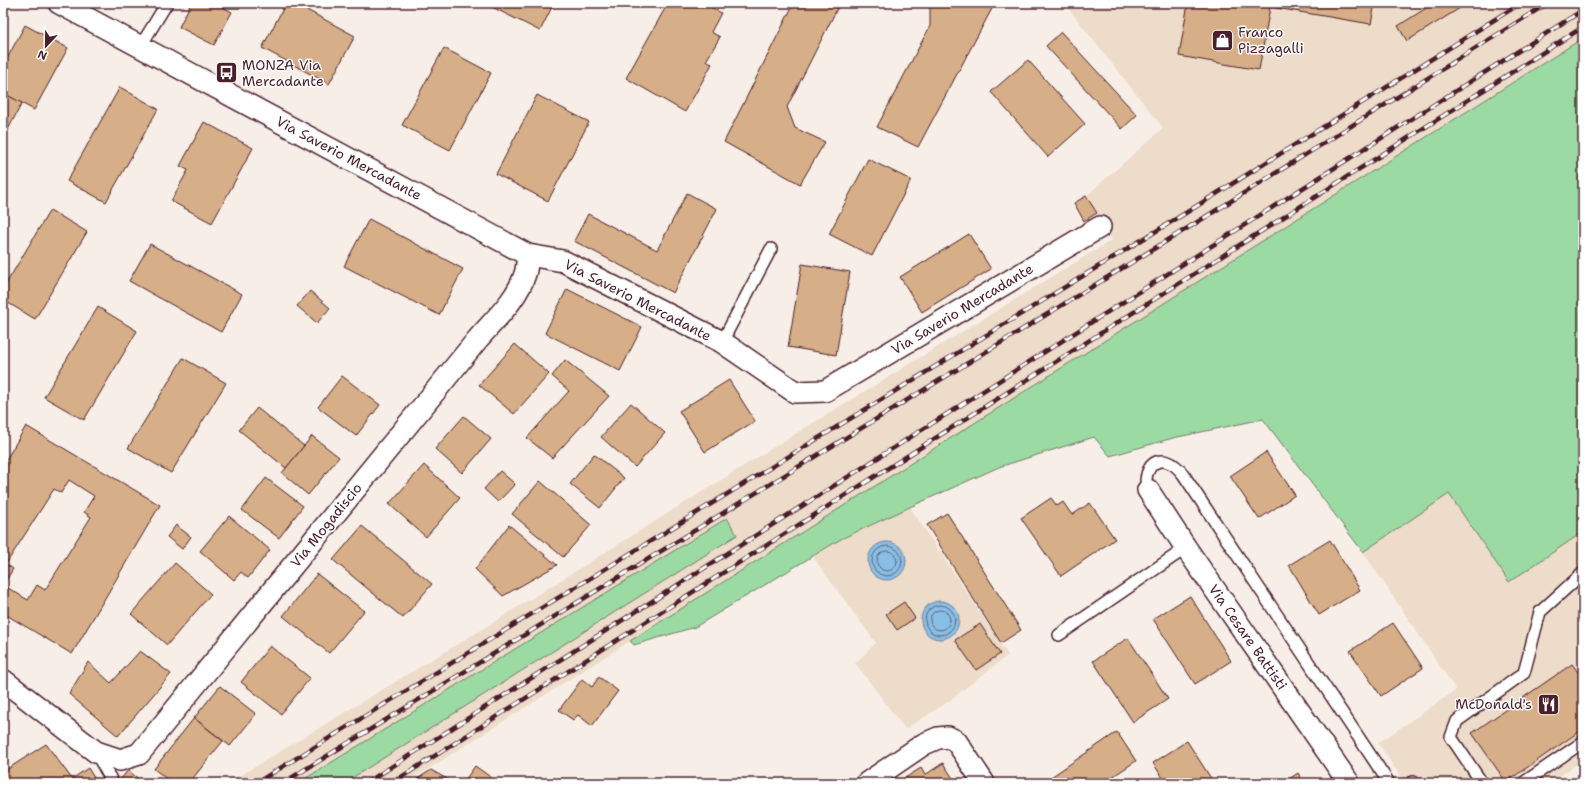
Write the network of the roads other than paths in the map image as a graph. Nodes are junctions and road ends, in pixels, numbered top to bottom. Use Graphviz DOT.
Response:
graph roads {
  1 [pos="59,3"];
  2 [pos="167,3"];
  3 [pos="140,47"];
  4 [pos="1100,227"];
  5 [pos="771,249"];
  6 [pos="528,255"];
  7 [pos="722,342"];
  8 [pos="1148,490"];
  9 [pos="1186,548"];
  10 [pos="1583,573"];
  11 [pos="1059,635"];
  12 [pos="3,680"];
  13 [pos="1583,742"];
  14 [pos="96,752"];
  15 [pos="113,783"];
  16 [pos="867,783"];
  17 [pos="984,783"];
  18 [pos="1349,783"];
  19 [pos="1388,783"];
  20 [pos="1482,783"];
  21 [pos="1523,783"];
  1 -- 3 [label="street, Via Saverio Mercadante"];
  2 -- 3 [label="lane"];
  3 -- 6 [label="street, Via Saverio Mercadante"];
  4 -- 7 [label="street, Via Saverio Mercadante"];
  5 -- 7 [label="lane"];
  6 -- 7 [label="street, Via Saverio Mercadante"];
  6 -- 14 [label="street, Via Mogadiscio"];
  8 -- 9 [label="street, Via Cesare Battisti"];
  8 -- 19 [label="lane"];
  9 -- 11 [label="lane"];
  9 -- 18 [label="street, Via Cesare Battisti"];
  10 -- 20 [label="lane"];
  12 -- 14 [label="street, Via Mogadiscio"];
  13 -- 21 [label="lane"];
  14 -- 15 [label="lane"];
  16 -- 17 [label="street"];
}
